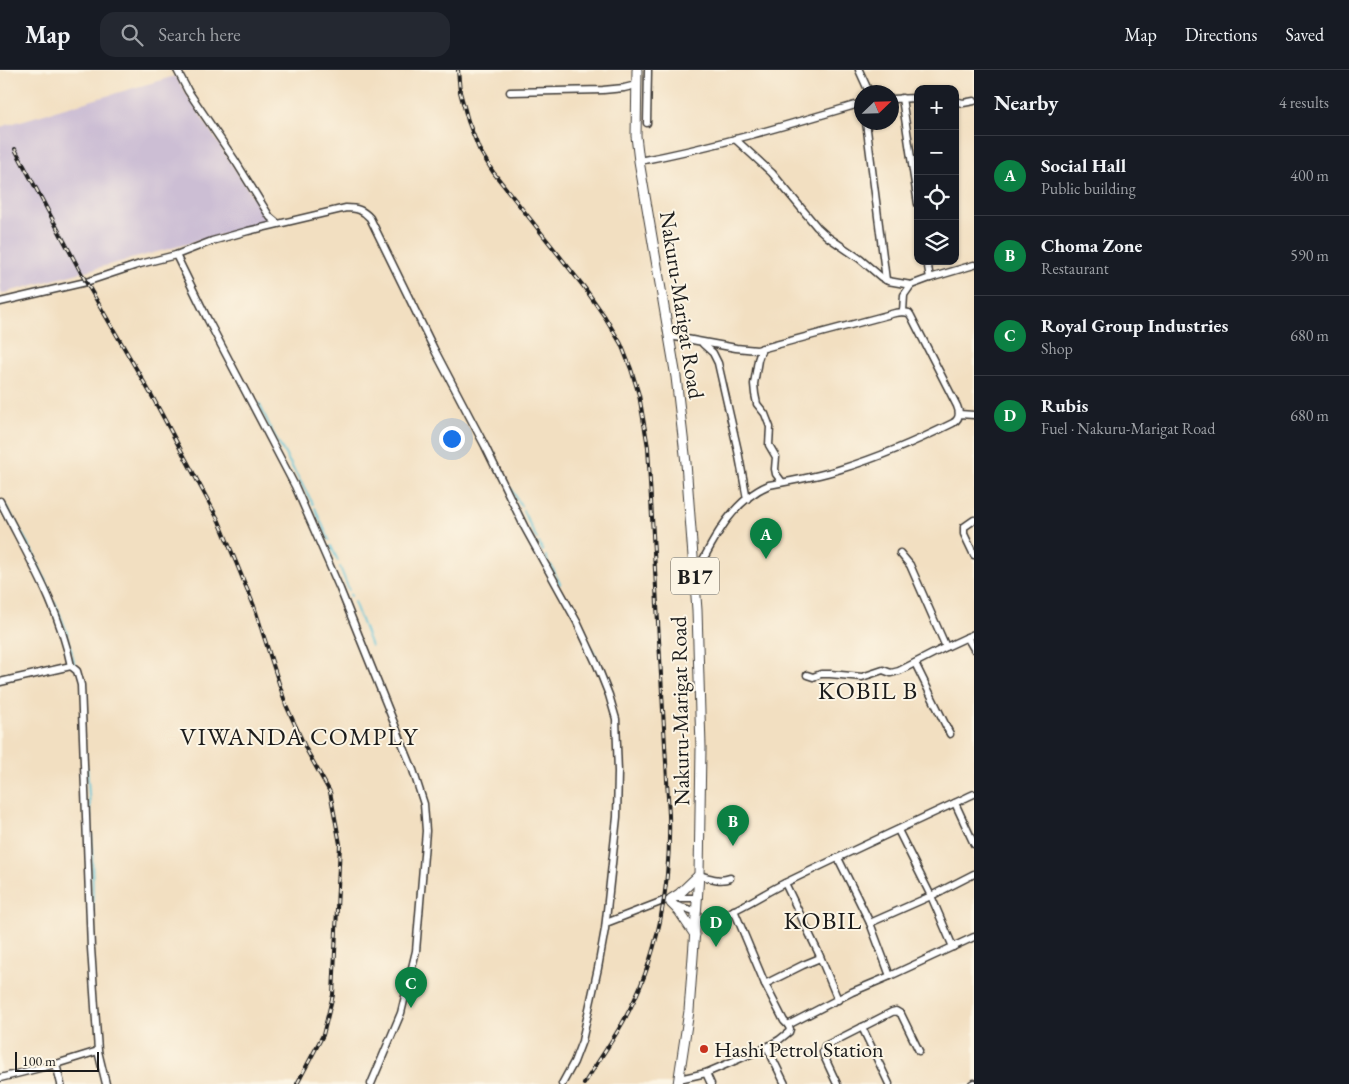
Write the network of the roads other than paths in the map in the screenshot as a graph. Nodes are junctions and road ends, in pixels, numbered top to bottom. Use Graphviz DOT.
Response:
graph roads {
  1 [pos="176,70"];
  2 [pos="637,70"];
  3 [pos="648,70"];
  4 [pos="859,70"];
  5 [pos="636,85"];
  6 [pos="866,85"];
  7 [pos="510,92"];
  8 [pos="899,98"];
  9 [pos="902,98"];
  10 [pos="914,98"];
  11 [pos="974,101"];
  12 [pos="959,102"];
  13 [pos="854,106"];
  14 [pos="648,123"];
  15 [pos="867,130"];
  16 [pos="735,139"];
  17 [pos="639,161"];
  18 [pos="914,178"];
  19 [pos="277,223"];
  20 [pos="176,254"];
  21 [pos="928,265"];
  22 [pos="974,265"];
  23 [pos="930,278"];
  24 [pos="886,280"];
  25 [pos="911,285"];
  26 [pos="0,302"];
  27 [pos="903,312"];
  28 [pos="670,336"];
  29 [pos="701,342"];
  30 [pos="762,348"];
  31 [pos="959,414"];
  32 [pos="974,416"];
  33 [pos="782,482"];
  34 [pos="747,499"];
  35 [pos="0,501"];
  36 [pos="974,520"];
  37 [pos="900,552"];
  38 [pos="974,555"];
  39 [pos="695,575"];
  40 [pos="974,634"];
  41 [pos="967,637"];
  42 [pos="946,647"];
  43 [pos="974,649"];
  44 [pos="915,664"];
  45 [pos="70,666"];
  46 [pos="807,675"];
  47 [pos="0,681"];
  48 [pos="950,734"];
  49 [pos="974,794"];
  50 [pos="955,803"];
  51 [pos="898,830"];
  52 [pos="974,844"];
  53 [pos="838,858"];
  54 [pos="974,874"];
  55 [pos="700,876"];
  56 [pos="730,878"];
  57 [pos="785,883"];
  58 [pos="931,896"];
  59 [pos="698,898"];
  60 [pos="670,901"];
  61 [pos="734,910"];
  62 [pos="697,912"];
  63 [pos="696,922"];
  64 [pos="606,923"];
  65 [pos="870,923"];
  66 [pos="695,934"];
  67 [pos="974,937"];
  68 [pos="954,948"];
  69 [pos="820,958"];
  70 [pos="890,976"];
  71 [pos="765,984"];
  72 [pos="838,1000"];
  73 [pos="788,1025"];
  74 [pos="862,1027"];
  75 [pos="767,1047"];
  76 [pos="98,1051"];
  77 [pos="919,1051"];
  78 [pos="56,1064"];
  79 [pos="706,1073"];
  80 [pos="0,1078"];
  81 [pos="679,1082"];
  82 [pos="60,1084"];
  83 [pos="106,1084"];
  84 [pos="371,1084"];
  85 [pos="562,1084"];
  86 [pos="711,1084"];
  87 [pos="784,1084"];
  88 [pos="837,1084"];
  89 [pos="890,1084"];
  1 -- 19 [label="street"];
  2 -- 5 [label="main road, Nakuru-Marigat Road / B17"];
  3 -- 14 [label="street"];
  4 -- 6 [label="street"];
  5 -- 7 [label="street"];
  5 -- 17 [label="main road, Nakuru-Marigat Road / B17"];
  8 -- 9 [label="street"];
  9 -- 10 [label="street"];
  9 -- 18 [label="street"];
  11 -- 12 [label="street"];
  13 -- 16 [label="street"];
  15 -- 24 [label="street"];
  16 -- 17 [label="street"];
  16 -- 24 [label="street"];
  17 -- 28 [label="main road, Nakuru-Marigat Road / B17"];
  19 -- 20 [label="street"];
  19 -- 64 [label="street"];
  20 -- 26 [label="street"];
  20 -- 84 [label="street"];
  21 -- 23 [label="street"];
  22 -- 23 [label="street"];
  23 -- 25 [label="street"];
  24 -- 25 [label="street"];
  25 -- 27 [label="street"];
  27 -- 30 [label="street"];
  27 -- 31 [label="street"];
  28 -- 29 [label="street"];
  28 -- 39 [label="main road, Nakuru-Marigat Road / B17"];
  29 -- 30 [label="street"];
  29 -- 34 [label="street"];
  30 -- 33 [label="street"];
  31 -- 32 [label="street"];
  31 -- 33 [label="street"];
  33 -- 34 [label="street"];
  34 -- 39 [label="street"];
  35 -- 45 [label="street"];
  36 -- 38 [label="street"];
  37 -- 42 [label="street"];
  39 -- 55 [label="main road, Nakuru-Marigat Road / B17"];
  40 -- 41 [label="street"];
  41 -- 42 [label="street"];
  41 -- 43 [label="street"];
  42 -- 44 [label="street"];
  44 -- 46 [label="street"];
  44 -- 48 [label="street"];
  45 -- 47 [label="street"];
  45 -- 76 [label="street"];
  49 -- 50 [label="street"];
  50 -- 51 [label="street"];
  50 -- 52 [label="street"];
  51 -- 53 [label="street"];
  51 -- 58 [label="street"];
  53 -- 57 [label="street"];
  53 -- 65 [label="street"];
  54 -- 58 [label="street"];
  55 -- 56 [label="street"];
  55 -- 59 [label="main road, Nakuru-Marigat Road / B17"];
  55 -- 60 [label="main road"];
  57 -- 61 [label="street"];
  57 -- 69 [label="street"];
  58 -- 65 [label="street"];
  58 -- 68 [label="street"];
  59 -- 60 [label="street"];
  59 -- 62 [label="main road, Nakuru-Marigat Road / B17"];
  60 -- 62 [label="street"];
  60 -- 64 [label="street"];
  60 -- 66 [label="main road"];
  61 -- 63 [label="street"];
  61 -- 71 [label="street"];
  62 -- 63 [label="main road, Nakuru-Marigat Road / B17"];
  63 -- 66 [label="main road, Nakuru-Marigat Road / B17"];
  64 -- 85 [label="street"];
  65 -- 70 [label="street"];
  66 -- 81 [label="main road, Nakuru-Marigat Road / B17"];
  67 -- 68 [label="street"];
  68 -- 70 [label="street"];
  69 -- 71 [label="street"];
  69 -- 72 [label="street"];
  70 -- 72 [label="street"];
  71 -- 73 [label="street"];
  72 -- 73 [label="street"];
  73 -- 75 [label="street"];
  74 -- 77 [label="street"];
  74 -- 88 [label="street"];
  74 -- 89 [label="street"];
  75 -- 79 [label="street"];
  75 -- 87 [label="street"];
  76 -- 78 [label="street"];
  76 -- 83 [label="street"];
  78 -- 80 [label="street"];
  78 -- 82 [label="street"];
  79 -- 81 [label="street"];
  79 -- 86 [label="street"];
}
